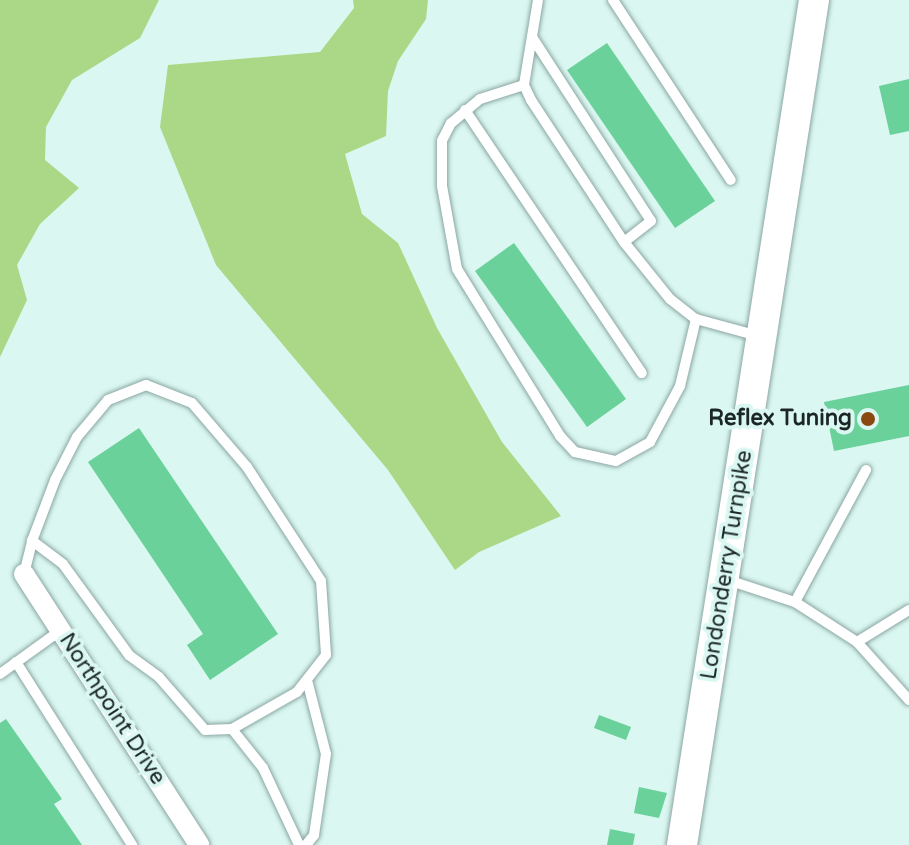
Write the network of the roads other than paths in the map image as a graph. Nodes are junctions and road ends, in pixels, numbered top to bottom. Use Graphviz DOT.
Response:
graph roads {
  1 [pos="538,0"];
  2 [pos="613,0"];
  3 [pos="814,0"];
  4 [pos="532,37"];
  5 [pos="524,85"];
  6 [pos="465,110"];
  7 [pos="731,180"];
  8 [pos="624,242"];
  9 [pos="696,319"];
  10 [pos="760,337"];
  11 [pos="642,373"];
  12 [pos="866,470"];
  13 [pos="32,541"];
  14 [pos="24,574"];
  15 [pos="726,579"];
  16 [pos="795,602"];
  17 [pos="909,610"];
  18 [pos="61,630"];
  19 [pos="857,642"];
  20 [pos="16,662"];
  21 [pos="0,674"];
  22 [pos="307,680"];
  23 [pos="909,700"];
  24 [pos="232,729"];
  25 [pos="132,845"];
  26 [pos="199,845"];
  27 [pos="299,845"];
  28 [pos="306,845"];
  29 [pos="682,845"];
  1 -- 4 [label="lane"];
  2 -- 7 [label="lane"];
  3 -- 10 [label="main road, Londonderry Turnpike"];
  4 -- 5 [label="lane"];
  4 -- 8 [label="lane"];
  5 -- 6 [label="lane"];
  5 -- 8 [label="lane"];
  6 -- 9 [label="lane"];
  6 -- 11 [label="lane"];
  8 -- 9 [label="lane"];
  9 -- 10 [label="lane"];
  10 -- 15 [label="main road, Londonderry Turnpike"];
  12 -- 16 [label="lane"];
  13 -- 14 [label="lane"];
  13 -- 22 [label="lane"];
  13 -- 24 [label="lane"];
  14 -- 18 [label="street, Northpoint Drive"];
  15 -- 16 [label="lane"];
  15 -- 29 [label="main road, Londonderry Turnpike"];
  16 -- 19 [label="lane"];
  17 -- 19 [label="lane"];
  18 -- 20 [label="lane"];
  18 -- 26 [label="street, Northpoint Drive"];
  19 -- 23 [label="lane"];
  20 -- 21 [label="lane"];
  20 -- 25 [label="lane"];
  22 -- 24 [label="lane"];
  22 -- 28 [label="lane"];
  24 -- 27 [label="lane"];
}
